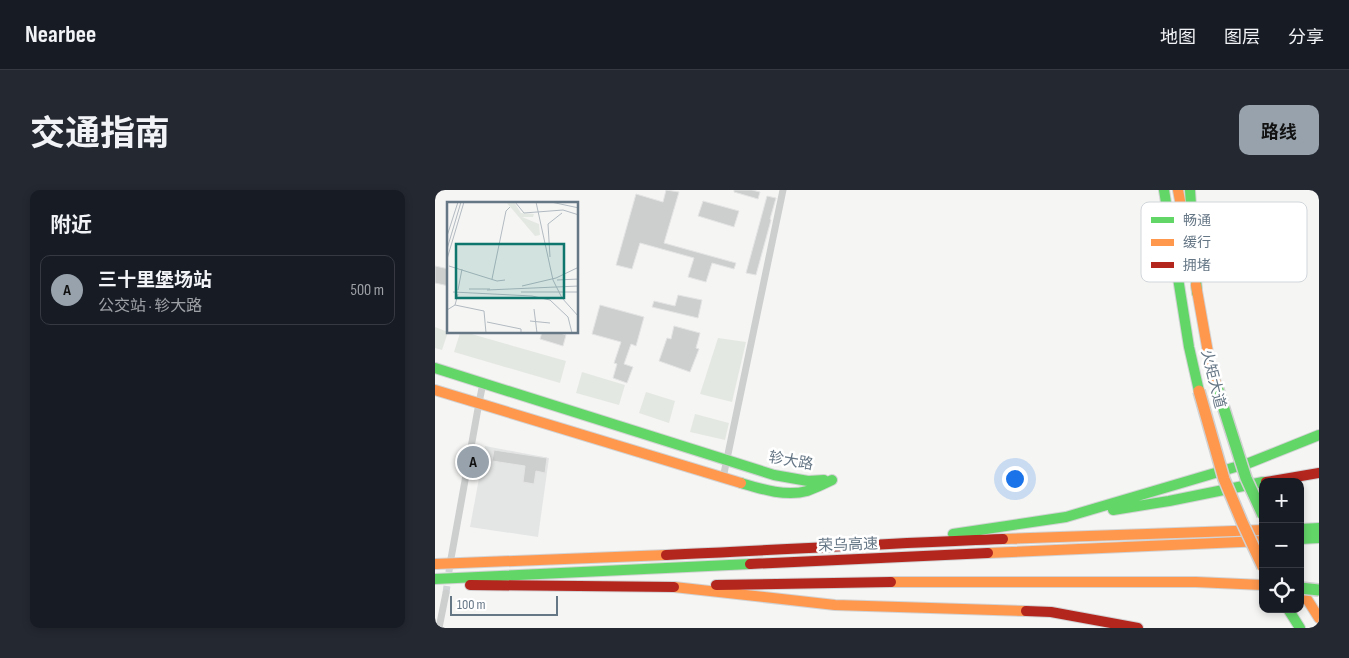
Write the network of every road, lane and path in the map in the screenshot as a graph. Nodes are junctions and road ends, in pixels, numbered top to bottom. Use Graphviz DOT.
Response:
graph roads {
  1 [pos="783,190"];
  2 [pos="1179,282"];
  3 [pos="1195,282"];
  4 [pos="1196,282"];
  5 [pos="1197,293"];
  6 [pos="435,368"];
  7 [pos="483,383"];
  8 [pos="435,390"];
  9 [pos="479,403"];
  10 [pos="1319,436"];
  11 [pos="727,460"];
  12 [pos="1319,473"];
  13 [pos="723,478"];
  14 [pos="1289,478"];
  15 [pos="1259,483"];
  16 [pos="1259,506"];
  17 [pos="1066,517"];
  18 [pos="1319,528"];
  19 [pos="1304,529"];
  20 [pos="1259,530"];
  21 [pos="1319,538"];
  22 [pos="1304,539"];
  23 [pos="1259,541"];
  24 [pos="892,542"];
  25 [pos="1259,558"];
  26 [pos="435,564"];
  27 [pos="451,564"];
  28 [pos="435,580"];
  29 [pos="1259,585"];
  30 [pos="674,587"];
  31 [pos="1304,588"];
  32 [pos="1319,590"];
  33 [pos="446,593"];
  34 [pos="1304,594"];
  35 [pos="1291,613"];
  36 [pos="1319,618"];
  37 [pos="439,628"];
  38 [pos="1138,628"];
  39 [pos="1300,628"];
  1 -- 11 [label="street"];
  2 -- 25 [label="main road, 火矩大道, bridge"];
  3 -- 5 [label="main road, 火矩大道"];
  4 -- 5 [label="main road"];
  5 -- 16 [label="main road, 火矩大道, bridge"];
  6 -- 7 [label="main road, 轸大路"];
  7 -- 9 [label="street"];
  7 -- 11 [label="main road, 轸大路"];
  8 -- 9 [label="main road, 轸大路"];
  9 -- 13 [label="main road, 轸大路"];
  9 -- 27 [label="street"];
  10 -- 17 [label="main road"];
  11 -- 13 [label="street"];
  11 -- 13 [label="main road, 轸大路"];
  12 -- 14 [label="main road"];
  15 -- 17 [label="main road"];
  17 -- 24 [label="main road"];
  18 -- 19 [label="main road"];
  20 -- 24 [label="main road, 荣乌高速"];
  21 -- 22 [label="main road"];
  23 -- 28 [label="main road, 荣乌高速"];
  24 -- 26 [label="main road, 荣乌高速"];
  28 -- 30 [label="main road"];
  29 -- 30 [label="main road"];
  30 -- 38 [label="main road"];
  31 -- 32 [label="main road, bridge"];
  33 -- 37 [label="street"];
  34 -- 36 [label="main road"];
  35 -- 39 [label="main road"];
}
